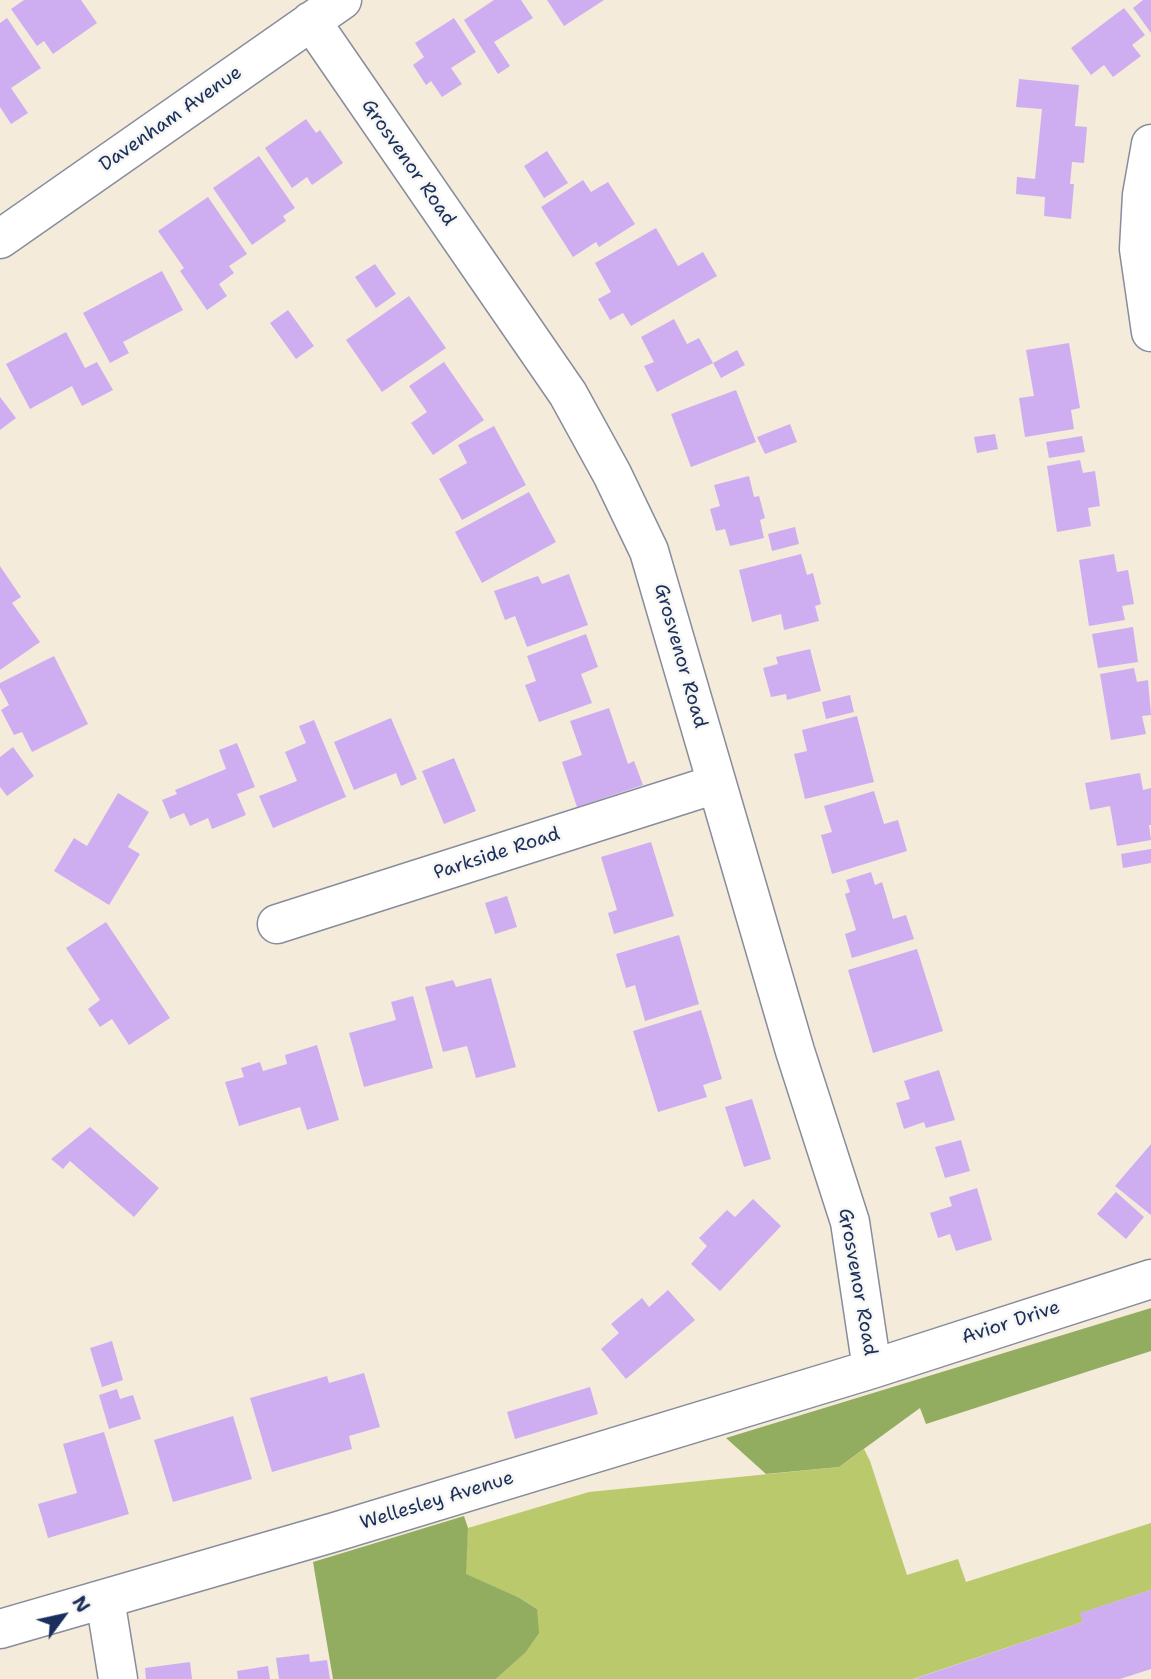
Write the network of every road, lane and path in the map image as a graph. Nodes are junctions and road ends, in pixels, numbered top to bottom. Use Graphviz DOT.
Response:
graph roads {
  1 [pos="342,0"];
  2 [pos="311,21"];
  3 [pos="1151,144"];
  4 [pos="0,239"];
  5 [pos="1151,332"];
  6 [pos="716,784"];
  7 [pos="277,924"];
  8 [pos="1151,1279"];
  9 [pos="872,1369"];
  10 [pos="104,1599"];
  11 [pos="0,1629"];
  12 [pos="118,1679"];
  1 -- 2 [label="street, Davenham Avenue"];
  2 -- 4 [label="street, Davenham Avenue"];
  2 -- 6 [label="street, Grosvenor Road"];
  3 -- 5 [label="street"];
  6 -- 7 [label="street, Parkside Road"];
  6 -- 9 [label="street, Grosvenor Road"];
  8 -- 9 [label="street, Avior Drive"];
  9 -- 10 [label="street, Wellesley Avenue"];
  10 -- 11 [label="street, Wellesley Avenue"];
  10 -- 12 [label="street"];
}
